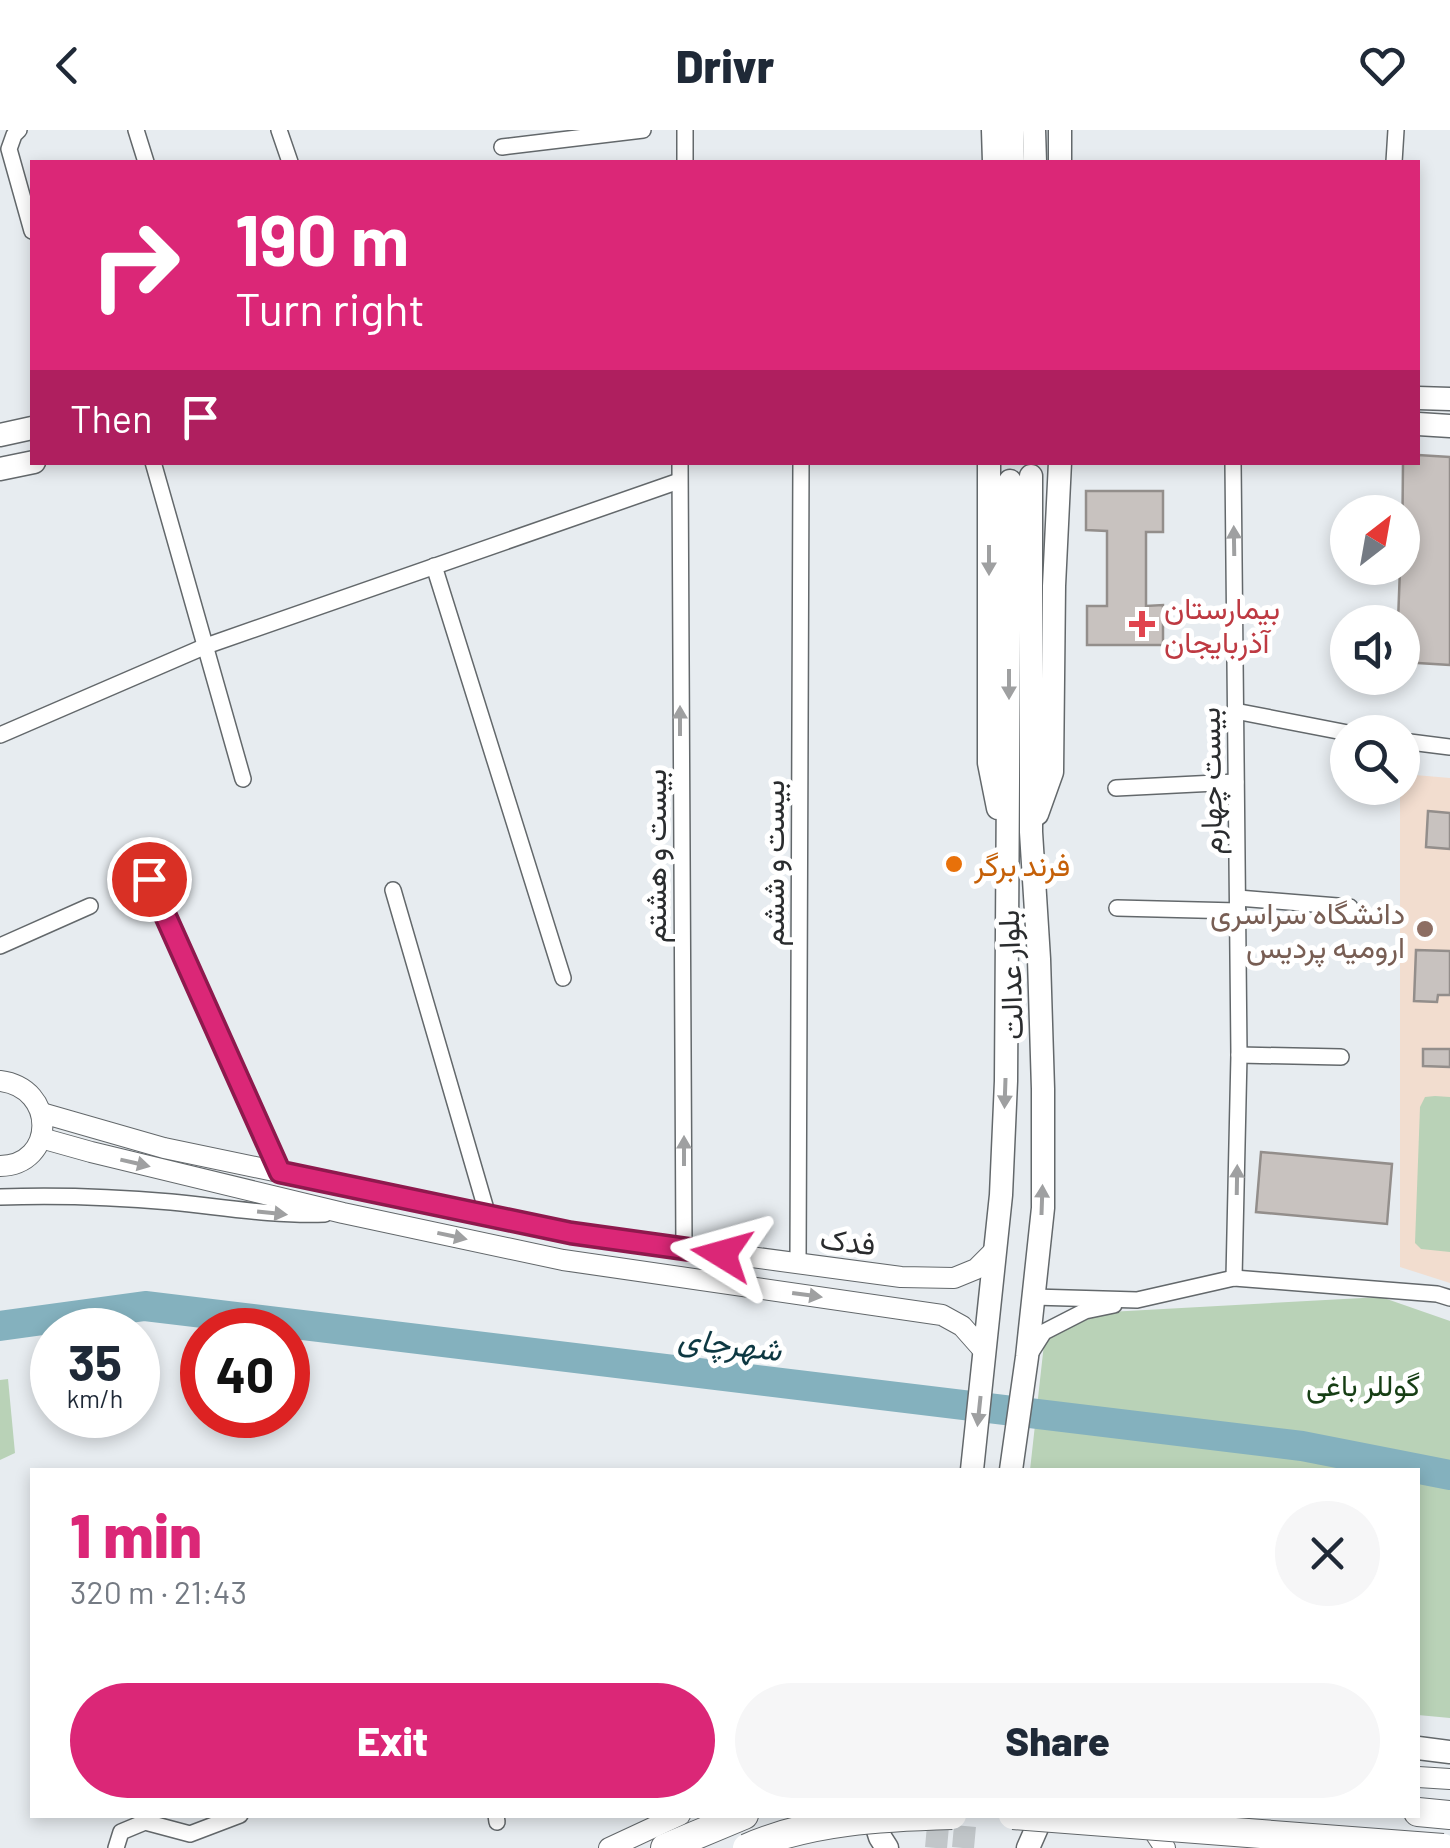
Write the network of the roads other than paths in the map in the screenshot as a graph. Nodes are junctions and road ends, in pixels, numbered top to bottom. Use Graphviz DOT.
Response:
graph roads {
  1 [pos="136,130"];
  2 [pos="280,130"];
  3 [pos="642,130"];
  4 [pos="685,130"];
  5 [pos="994,130"];
  6 [pos="1012,130"];
  7 [pos="1034,130"];
  8 [pos="1060,130"];
  9 [pos="1396,130"];
  10 [pos="11,135"];
  11 [pos="502,148"];
  12 [pos="145,160"];
  13 [pos="289,160"];
  14 [pos="684,160"];
  15 [pos="994,160"];
  16 [pos="1013,160"];
  17 [pos="1035,160"];
  18 [pos="1060,160"];
  19 [pos="1394,160"];
  20 [pos="30,223"];
  21 [pos="1420,398"];
  22 [pos="1450,399"];
  23 [pos="1420,424"];
  24 [pos="1450,426"];
  25 [pos="30,428"];
  26 [pos="0,435"];
  27 [pos="30,463"];
  28 [pos="154,465"];
  29 [pos="680,465"];
  30 [pos="802,465"];
  31 [pos="989,465"];
  32 [pos="1060,465"];
  33 [pos="1233,465"];
  34 [pos="0,469"];
  35 [pos="679,481"];
  36 [pos="434,566"];
  37 [pos="206,646"];
  38 [pos="1236,711"];
  39 [pos="1330,729"];
  40 [pos="0,735"];
  41 [pos="1420,743"];
  42 [pos="1450,747"];
  43 [pos="243,779"];
  44 [pos="1236,782"];
  45 [pos="1116,788"];
  46 [pos="1031,832"];
  47 [pos="1008,856"];
  48 [pos="149,879"];
  49 [pos="392,890"];
  50 [pos="1238,904"];
  51 [pos="90,906"];
  52 [pos="1350,907"];
  53 [pos="1117,908"];
  54 [pos="0,946"];
  55 [pos="562,978"];
  56 [pos="1240,1056"];
  57 [pos="1340,1056"];
  58 [pos="0,1081"];
  59 [pos="42,1113"];
  60 [pos="41,1138"];
  61 [pos="0,1166"];
  62 [pos="280,1172"];
  63 [pos="0,1197"];
  64 [pos="343,1213"];
  65 [pos="488,1216"];
  66 [pos="684,1248"];
  67 [pos="994,1251"];
  68 [pos="798,1264"];
  69 [pos="682,1277"];
  70 [pos="1234,1278"];
  71 [pos="1034,1297"];
  72 [pos="1450,1298"];
  73 [pos="1137,1300"];
  74 [pos="985,1352"];
  75 [pos="1028,1357"];
  76 [pos="972,1468"];
  77 [pos="1010,1468"];
  78 [pos="1420,1748"];
  79 [pos="1450,1752"];
  80 [pos="1420,1777"];
  81 [pos="1450,1779"];
  82 [pos="1420,1812"];
  83 [pos="1449,1815"];
  84 [pos="234,1818"];
  85 [pos="674,1818"];
  86 [pos="737,1818"];
  87 [pos="807,1818"];
  88 [pos="874,1818"];
  89 [pos="882,1818"];
  90 [pos="1040,1818"];
  91 [pos="1053,1818"];
  92 [pos="1153,1818"];
  93 [pos="189,1841"];
  94 [pos="116,1848"];
  95 [pos="609,1848"];
  96 [pos="665,1848"];
  97 [pos="747,1848"];
  98 [pos="806,1848"];
  99 [pos="887,1848"];
  100 [pos="1028,1848"];
  101 [pos="1165,1848"];
  102 [pos="1443,1848"];
  1 -- 12 [label="street"];
  2 -- 13 [label="street"];
  3 -- 11 [label="street"];
  4 -- 14 [label="street"];
  5 -- 15 [label="main road"];
  6 -- 16 [label="main road"];
  7 -- 17 [label="main road"];
  8 -- 18 [label="main road"];
  9 -- 19 [label="street"];
  10 -- 20 [label="street"];
  21 -- 22 [label="main road"];
  23 -- 24 [label="main road"];
  25 -- 26 [label="main road"];
  27 -- 34 [label="main road"];
  28 -- 37 [label="street"];
  29 -- 35 [label="street, بیست و هشتم"];
  30 -- 68 [label="street, بیست و ششم"];
  31 -- 47 [label="main road, one-way"];
  32 -- 46 [label="main road"];
  38 -- 33 [label="street, بیست چهارم, one-way"];
  35 -- 36 [label="street"];
  66 -- 35 [label="street, بیست و هشتم, one-way"];
  36 -- 37 [label="street"];
  36 -- 55 [label="street"];
  37 -- 40 [label="street"];
  37 -- 43 [label="street"];
  38 -- 39 [label="street"];
  38 -- 44 [label="street, بیست چهارم"];
  41 -- 42 [label="street"];
  44 -- 45 [label="street"];
  44 -- 50 [label="street, بیست چهارم"];
  46 -- 47 [label="main road, بلوار عدالت, one-way"];
  71 -- 46 [label="main road, بلوار عدالت, one-way"];
  47 -- 67 [label="main road, بلوار عدالت, one-way"];
  48 -- 62 [label="street"];
  49 -- 65 [label="street"];
  50 -- 52 [label="street"];
  50 -- 53 [label="street"];
  50 -- 56 [label="street, بیست چهارم"];
  51 -- 54 [label="street"];
  56 -- 57 [label="street"];
  70 -- 56 [label="street, بیست چهارم, one-way"];
  58 -- 59 [label="street"];
  59 -- 60 [label="street"];
  59 -- 62 [label="street, فدک"];
  60 -- 61 [label="street"];
  60 -- 64 [label="street, فدک, one-way"];
  62 -- 65 [label="street, فدک"];
  63 -- 64 [label="street, one-way"];
  64 -- 69 [label="street, فدک, one-way"];
  65 -- 66 [label="street, فدک"];
  66 -- 68 [label="street, فدک"];
  66 -- 69 [label="street"];
  67 -- 68 [label="street, فدک"];
  67 -- 74 [label="main road, بلوار عدالت"];
  69 -- 74 [label="street, فدک, one-way"];
  70 -- 72 [label="street"];
  70 -- 73 [label="street"];
  71 -- 73 [label="street"];
  71 -- 75 [label="main road, بلوار عدالت"];
  73 -- 75 [label="street"];
  74 -- 76 [label="main road, بلوار عدالت, one-way"];
  75 -- 77 [label="main road, بلوار عدالت"];
  78 -- 79 [label="main road"];
  80 -- 81 [label="street"];
  82 -- 83 [label="highway"];
  84 -- 93 [label="street"];
  85 -- 95 [label="street"];
  86 -- 96 [label="highway"];
  87 -- 98 [label="street"];
  88 -- 99 [label="main road"];
  89 -- 97 [label="highway, bridge"];
  90 -- 100 [label="main road"];
  91 -- 102 [label="highway, bridge"];
  92 -- 101 [label="street"];
  93 -- 94 [label="street"];
}
